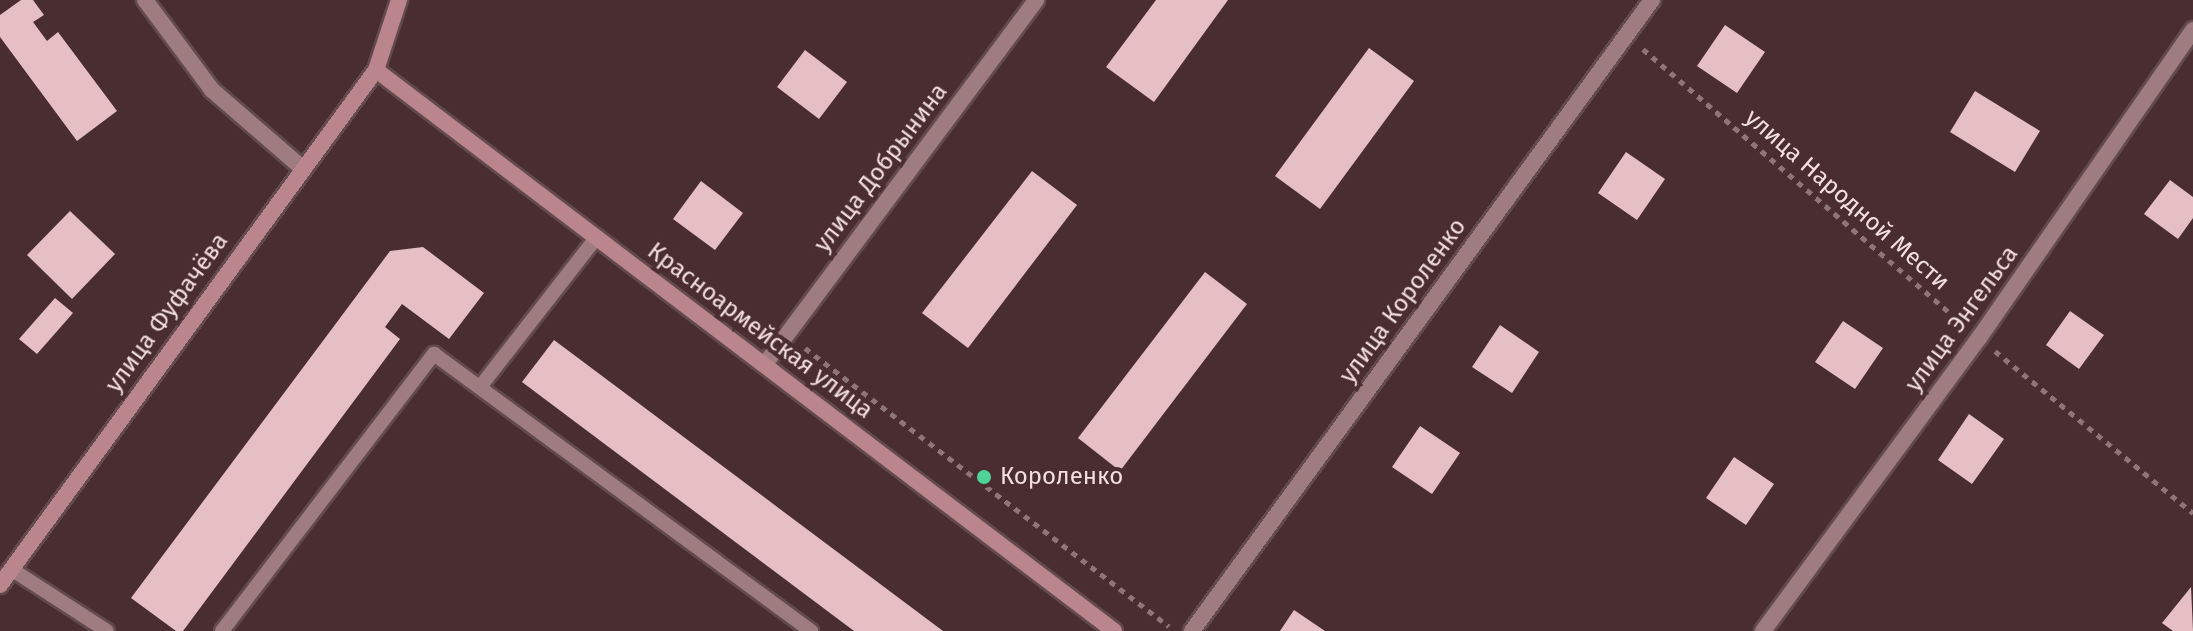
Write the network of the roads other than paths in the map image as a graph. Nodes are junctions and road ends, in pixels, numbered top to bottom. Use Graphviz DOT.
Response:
graph roads {
  1 [pos="145,0"];
  2 [pos="399,0"];
  3 [pos="1036,0"];
  4 [pos="1652,0"];
  5 [pos="2193,30"];
  6 [pos="376,70"];
  7 [pos="302,168"];
  8 [pos="596,238"];
  9 [pos="765,364"];
  10 [pos="480,387"];
  11 [pos="11,569"];
  12 [pos="0,585"];
  13 [pos="107,631"];
  14 [pos="222,631"];
  15 [pos="811,631"];
  16 [pos="1114,631"];
  17 [pos="1192,631"];
  18 [pos="1763,631"];
  1 -- 7 [label="street"];
  2 -- 6 [label="main road, улица Фуфачёва"];
  3 -- 9 [label="street, улица Добрынина"];
  4 -- 17 [label="street, улица Короленко"];
  5 -- 18 [label="street, улица Энгельса"];
  6 -- 7 [label="main road, улица Фуфачёва"];
  6 -- 8 [label="main road, Красноармейская улица"];
  7 -- 11 [label="main road, улица Фуфачёва"];
  8 -- 9 [label="main road, Красноармейская улица"];
  8 -- 10 [label="lane"];
  9 -- 16 [label="main road, Красноармейская улица"];
  10 -- 14 [label="lane"];
  10 -- 15 [label="lane"];
  11 -- 12 [label="main road, улица Фуфачёва"];
  11 -- 13 [label="lane"];
}
